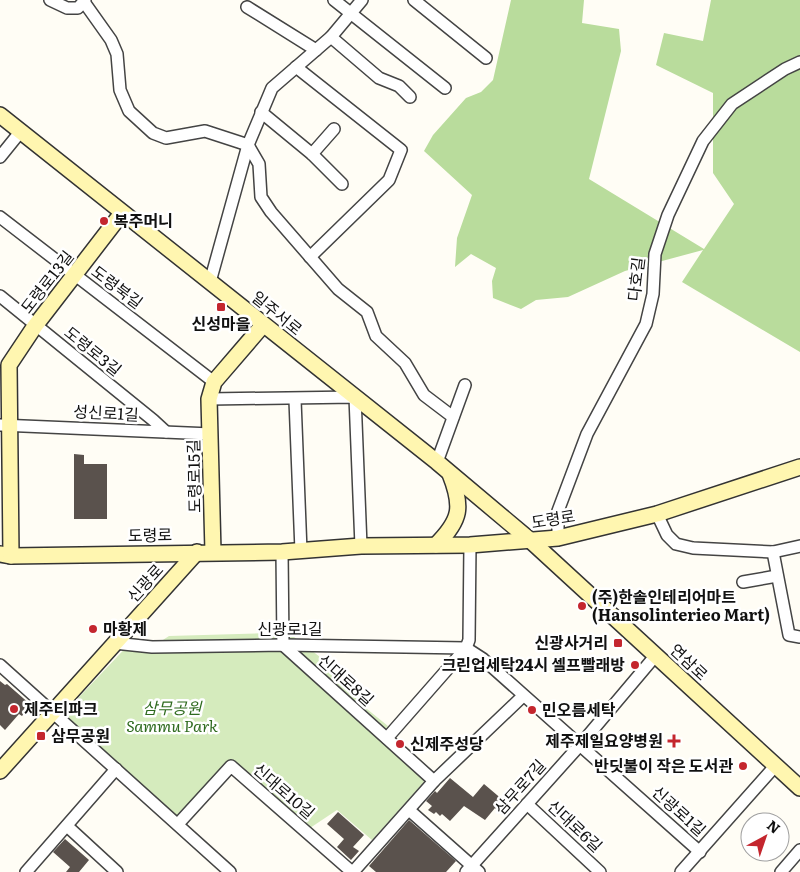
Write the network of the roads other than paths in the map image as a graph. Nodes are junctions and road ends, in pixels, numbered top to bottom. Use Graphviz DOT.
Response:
graph roads {
  1 [pos="50,0"];
  2 [pos="334,0"];
  3 [pos="362,0"];
  4 [pos="414,0"];
  5 [pos="84,1"];
  6 [pos="247,7"];
  7 [pos="351,13"];
  8 [pos="331,37"];
  9 [pos="316,50"];
  10 [pos="486,58"];
  11 [pos="800,62"];
  12 [pos="296,67"];
  13 [pos="445,88"];
  14 [pos="410,97"];
  15 [pos="261,112"];
  16 [pos="0,115"];
  17 [pos="334,129"];
  18 [pos="21,132"];
  19 [pos="248,145"];
  20 [pos="312,154"];
  21 [pos="0,158"];
  22 [pos="342,184"];
  23 [pos="122,213"];
  24 [pos="0,218"];
  25 [pos="310,257"];
  26 [pos="74,275"];
  27 [pos="210,282"];
  28 [pos="0,296"];
  29 [pos="263,325"];
  30 [pos="35,326"];
  31 [pos="4,365"];
  32 [pos="214,382"];
  33 [pos="465,385"];
  34 [pos="354,397"];
  35 [pos="208,399"];
  36 [pos="295,400"];
  37 [pos="453,417"];
  38 [pos="5,425"];
  39 [pos="166,432"];
  40 [pos="211,434"];
  41 [pos="437,462"];
  42 [pos="800,467"];
  43 [pos="450,473"];
  44 [pos="657,514"];
  45 [pos="558,538"];
  46 [pos="531,541"];
  47 [pos="436,545"];
  48 [pos="470,545"];
  49 [pos="361,546"];
  50 [pos="800,546"];
  51 [pos="301,551"];
  52 [pos="197,552"];
  53 [pos="213,552"];
  54 [pos="282,552"];
  55 [pos="773,552"];
  56 [pos="5,555"];
  57 [pos="777,576"];
  58 [pos="743,582"];
  59 [pos="800,638"];
  60 [pos="114,643"];
  61 [pos="283,645"];
  62 [pos="466,648"];
  63 [pos="656,655"];
  64 [pos="0,665"];
  65 [pos="523,696"];
  66 [pos="53,712"];
  67 [pos="387,738"];
  68 [pos="580,745"];
  69 [pos="776,765"];
  70 [pos="116,770"];
  71 [pos="0,771"];
  72 [pos="434,781"];
  73 [pos="800,788"];
  74 [pos="527,804"];
  75 [pos="408,810"];
  76 [pos="178,824"];
  77 [pos="67,826"];
  78 [pos="800,850"];
  79 [pos="700,852"];
  80 [pos="472,870"];
  81 [pos="26,872"];
  82 [pos="117,872"];
  83 [pos="230,872"];
  84 [pos="353,872"];
  85 [pos="600,872"];
  86 [pos="682,872"];
  87 [pos="781,872"];
  1 -- 5 [label="street"];
  2 -- 7 [label="street"];
  3 -- 7 [label="street"];
  4 -- 10 [label="street"];
  5 -- 19 [label="street"];
  6 -- 9 [label="street"];
  7 -- 8 [label="street"];
  7 -- 13 [label="street"];
  8 -- 9 [label="street"];
  8 -- 14 [label="street"];
  9 -- 12 [label="street"];
  11 -- 45 [label="street, 다호길"];
  12 -- 15 [label="street"];
  12 -- 25 [label="street"];
  15 -- 19 [label="street"];
  15 -- 20 [label="street"];
  16 -- 18 [label="main road, 일주서로"];
  17 -- 20 [label="street"];
  18 -- 21 [label="street"];
  18 -- 23 [label="main road, 일주서로"];
  19 -- 25 [label="street"];
  19 -- 27 [label="street"];
  20 -- 22 [label="street"];
  23 -- 26 [label="main road, 도령로13길"];
  23 -- 27 [label="main road, 일주서로"];
  24 -- 26 [label="street, 도령북길"];
  25 -- 37 [label="street"];
  26 -- 30 [label="main road, 도령로13길"];
  26 -- 32 [label="street, 도령북길"];
  27 -- 29 [label="main road, 일주서로"];
  28 -- 30 [label="street, 도령로3길"];
  29 -- 32 [label="main road, 도령로15길"];
  29 -- 34 [label="main road, 일주서로"];
  30 -- 31 [label="main road, 도령로13길"];
  30 -- 39 [label="street, 도령로3길"];
  31 -- 38 [label="main road, 도령로13길"];
  32 -- 35 [label="main road, 도령로15길"];
  33 -- 37 [label="street"];
  34 -- 36 [label="street"];
  34 -- 41 [label="main road, 일주서로"];
  34 -- 49 [label="street"];
  35 -- 36 [label="street"];
  35 -- 40 [label="main road, 도령로15길"];
  36 -- 51 [label="street"];
  37 -- 41 [label="street"];
  38 -- 39 [label="street, 성신로1길"];
  38 -- 56 [label="main road, 도령로13길"];
  39 -- 40 [label="street, 성신로1길"];
  40 -- 53 [label="main road, 도령로15길"];
  41 -- 43 [label="main road, 일주서로"];
  42 -- 44 [label="main road, 도령로"];
  43 -- 46 [label="main road, 일주서로"];
  43 -- 47 [label="main road"];
  44 -- 45 [label="main road, 도령로"];
  44 -- 55 [label="street"];
  45 -- 46 [label="main road, 도령로"];
  46 -- 48 [label="main road, 도령로"];
  46 -- 63 [label="main road, 연삼로"];
  47 -- 48 [label="main road, 도령로"];
  47 -- 49 [label="main road, 도령로"];
  48 -- 62 [label="street"];
  49 -- 51 [label="main road, 도령로"];
  50 -- 55 [label="street"];
  51 -- 54 [label="main road, 도령로"];
  52 -- 53 [label="main road, 도령로"];
  52 -- 56 [label="main road, 도령로"];
  52 -- 60 [label="main road, 신광로"];
  53 -- 54 [label="main road, 도령로"];
  54 -- 61 [label="street"];
  55 -- 57 [label="street"];
  57 -- 58 [label="street"];
  57 -- 59 [label="street"];
  60 -- 61 [label="street, 신광로1길"];
  60 -- 66 [label="main road, 신광로"];
  61 -- 62 [label="street, 신광로1길"];
  61 -- 67 [label="street, 신대로8길"];
  62 -- 65 [label="street, 신광로1길"];
  62 -- 67 [label="street"];
  63 -- 68 [label="street, 삼무로7길"];
  63 -- 69 [label="main road, 연삼로"];
  64 -- 66 [label="street"];
  65 -- 68 [label="street, 신광로1길"];
  65 -- 72 [label="street"];
  66 -- 70 [label="street"];
  66 -- 71 [label="main road, 신광로"];
  67 -- 72 [label="street, 신대로8길"];
  68 -- 74 [label="street, 삼무로7길"];
  68 -- 79 [label="street, 신광로1길"];
  69 -- 73 [label="main road, 연삼로"];
  69 -- 79 [label="street"];
  70 -- 76 [label="street"];
  70 -- 77 [label="street"];
  72 -- 75 [label="street"];
  74 -- 80 [label="street, 삼무로7길"];
  74 -- 85 [label="street, 신대로6길"];
  75 -- 80 [label="street"];
  75 -- 84 [label="street"];
  76 -- 83 [label="street"];
  76 -- 84 [label="street, 신대로10길"];
  77 -- 81 [label="street"];
  77 -- 82 [label="street"];
  78 -- 87 [label="street"];
  79 -- 86 [label="street"];
}
